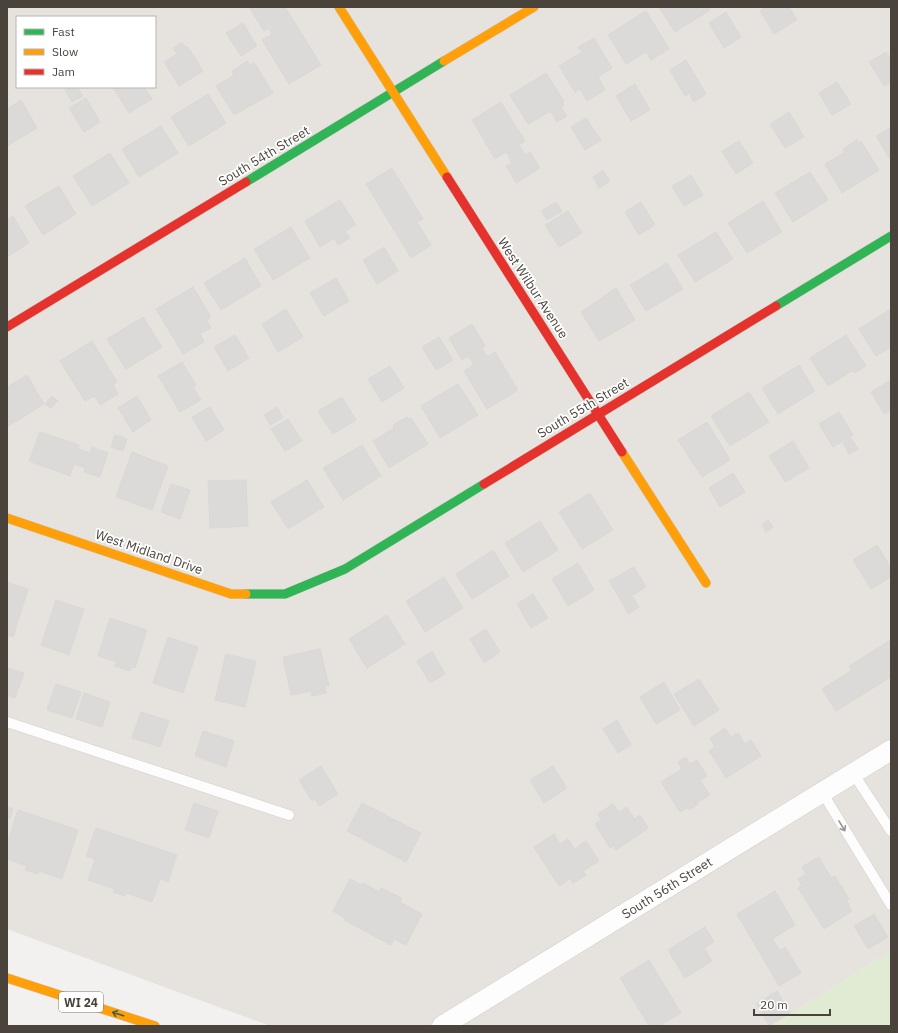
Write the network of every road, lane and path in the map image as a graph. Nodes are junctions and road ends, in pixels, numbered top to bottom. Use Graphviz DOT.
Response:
graph roads {
  1 [pos="339,7"];
  2 [pos="534,7"];
  3 [pos="393,93"];
  4 [pos="891,236"];
  5 [pos="7,327"];
  6 [pos="598,413"];
  7 [pos="7,518"];
  8 [pos="706,583"];
  9 [pos="285,594"];
  10 [pos="7,722"];
  11 [pos="891,750"];
  12 [pos="854,773"];
  13 [pos="822,792"];
  14 [pos="289,815"];
  15 [pos="891,831"];
  16 [pos="891,905"];
  17 [pos="7,978"];
  18 [pos="155,1026"];
  19 [pos="442,1026"];
  1 -- 3 [label="street, West Wilbur Avenue"];
  2 -- 3 [label="street, South 54th Street"];
  3 -- 5 [label="street, South 54th Street"];
  3 -- 6 [label="street, West Wilbur Avenue"];
  4 -- 6 [label="street, South 55th Street"];
  6 -- 8 [label="street, West Wilbur Avenue"];
  6 -- 9 [label="street, South 55th Street"];
  7 -- 9 [label="street, West Midland Drive"];
  10 -- 14 [label="lane"];
  11 -- 12 [label="street, South 56th Street"];
  12 -- 13 [label="street, South 56th Street"];
  12 -- 15 [label="lane"];
  13 -- 16 [label="lane, one-way"];
  13 -- 19 [label="street, South 56th Street"];
  18 -- 17 [label="street, WI 24, one-way"];
}
